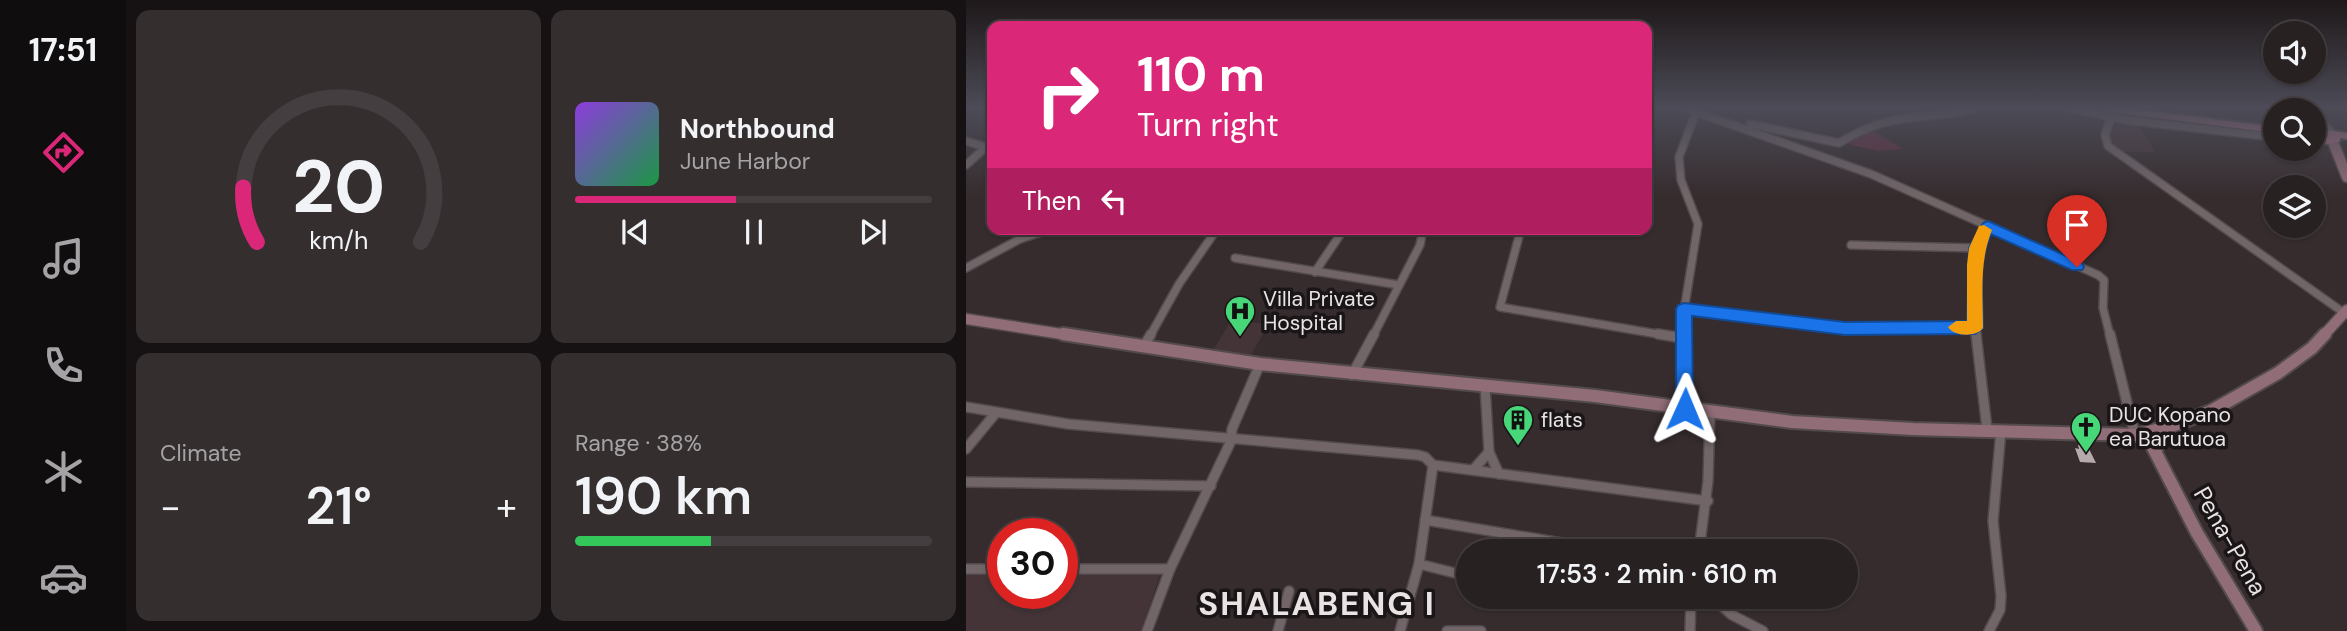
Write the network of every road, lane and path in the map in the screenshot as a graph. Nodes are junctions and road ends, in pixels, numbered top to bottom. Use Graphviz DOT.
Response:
graph roads {
  1 [pos="1683,137"];
  2 [pos="1771,137"];
  3 [pos="1813,137"];
  4 [pos="1847,137"];
  5 [pos="2106,137"];
  6 [pos="2326,137"];
  7 [pos="966,141"];
  8 [pos="987,147"];
  9 [pos="987,149"];
  10 [pos="966,165"];
  11 [pos="2347,177"];
  12 [pos="1988,226"];
  13 [pos="1027,235"];
  14 [pos="1213,235"];
  15 [pos="1340,235"];
  16 [pos="1422,235"];
  17 [pos="1519,235"];
  18 [pos="1852,244"];
  19 [pos="1977,248"];
  20 [pos="1235,258"];
  21 [pos="966,268"];
  22 [pos="1315,272"];
  23 [pos="1399,285"];
  24 [pos="1684,309"];
  25 [pos="2346,312"];
  26 [pos="966,319"];
  27 [pos="1975,328"];
  28 [pos="1684,338"];
  29 [pos="1144,346"];
  30 [pos="1260,364"];
  31 [pos="1352,375"];
  32 [pos="1485,386"];
  33 [pos="966,407"];
  34 [pos="1685,409"];
  35 [pos="1710,411"];
  36 [pos="995,414"];
  37 [pos="2172,426"];
  38 [pos="1987,429"];
  39 [pos="2001,430"];
  40 [pos="2141,435"];
  41 [pos="1231,441"];
  42 [pos="966,449"];
  43 [pos="1489,452"];
  44 [pos="2156,453"];
  45 [pos="1433,465"];
  46 [pos="1473,470"];
  47 [pos="1499,474"];
  48 [pos="966,482"];
  49 [pos="1210,485"];
  50 [pos="1708,501"];
  51 [pos="1425,520"];
  52 [pos="1538,539"];
  53 [pos="1701,539"];
  54 [pos="1419,564"];
  55 [pos="966,569"];
  56 [pos="987,569"];
  57 [pos="1078,569"];
  58 [pos="1170,569"];
  59 [pos="1456,573"];
  60 [pos="1289,591"];
  61 [pos="1691,609"];
  62 [pos="1725,609"];
  63 [pos="1147,631"];
  64 [pos="1278,631"];
  65 [pos="1400,631"];
  66 [pos="1447,631"];
  67 [pos="1480,631"];
  68 [pos="1690,631"];
  69 [pos="1763,631"];
  70 [pos="1989,631"];
  71 [pos="2256,631"];
  1 -- 24 [label="street"];
  2 -- 12 [label="street"];
  3 -- 4 [label="street"];
  5 -- 25 [label="street"];
  6 -- 11 [label="main road"];
  7 -- 8 [label="street"];
  9 -- 10 [label="street"];
  12 -- 19 [label="street"];
  12 -- 40 [label="street"];
  13 -- 21 [label="street"];
  14 -- 29 [label="street"];
  15 -- 22 [label="street"];
  16 -- 23 [label="street"];
  17 -- 28 [label="street"];
  18 -- 19 [label="street"];
  19 -- 27 [label="street"];
  20 -- 22 [label="street"];
  22 -- 23 [label="street"];
  23 -- 31 [label="street"];
  24 -- 27 [label="street"];
  24 -- 28 [label="street"];
  25 -- 37 [label="main road"];
  26 -- 29 [label="main road"];
  27 -- 38 [label="street"];
  28 -- 34 [label="street"];
  29 -- 30 [label="main road"];
  30 -- 31 [label="main road"];
  30 -- 41 [label="street"];
  31 -- 32 [label="main road"];
  32 -- 34 [label="main road"];
  32 -- 43 [label="street"];
  33 -- 36 [label="street"];
  34 -- 35 [label="main road"];
  35 -- 38 [label="main road"];
  35 -- 50 [label="street"];
  36 -- 41 [label="street"];
  36 -- 42 [label="street"];
  37 -- 40 [label="main road"];
  37 -- 44 [label="street"];
  38 -- 39 [label="main road"];
  39 -- 40 [label="main road"];
  39 -- 70 [label="street"];
  40 -- 44 [label="main road, Pena-Pena"];
  41 -- 45 [label="street"];
  41 -- 49 [label="street"];
  43 -- 46 [label="street"];
  43 -- 47 [label="street"];
  44 -- 71 [label="main road, Pena-Pena"];
  45 -- 46 [label="street"];
  45 -- 51 [label="street"];
  46 -- 47 [label="street"];
  47 -- 50 [label="street"];
  48 -- 49 [label="street"];
  49 -- 58 [label="street"];
  50 -- 53 [label="street"];
  51 -- 52 [label="street"];
  51 -- 54 [label="street"];
  54 -- 59 [label="street"];
  54 -- 65 [label="street"];
  55 -- 56 [label="street"];
  57 -- 58 [label="street"];
  58 -- 63 [label="street"];
  60 -- 64 [label="street"];
  61 -- 68 [label="street"];
  62 -- 69 [label="street"];
  66 -- 67 [label="street"];
}
